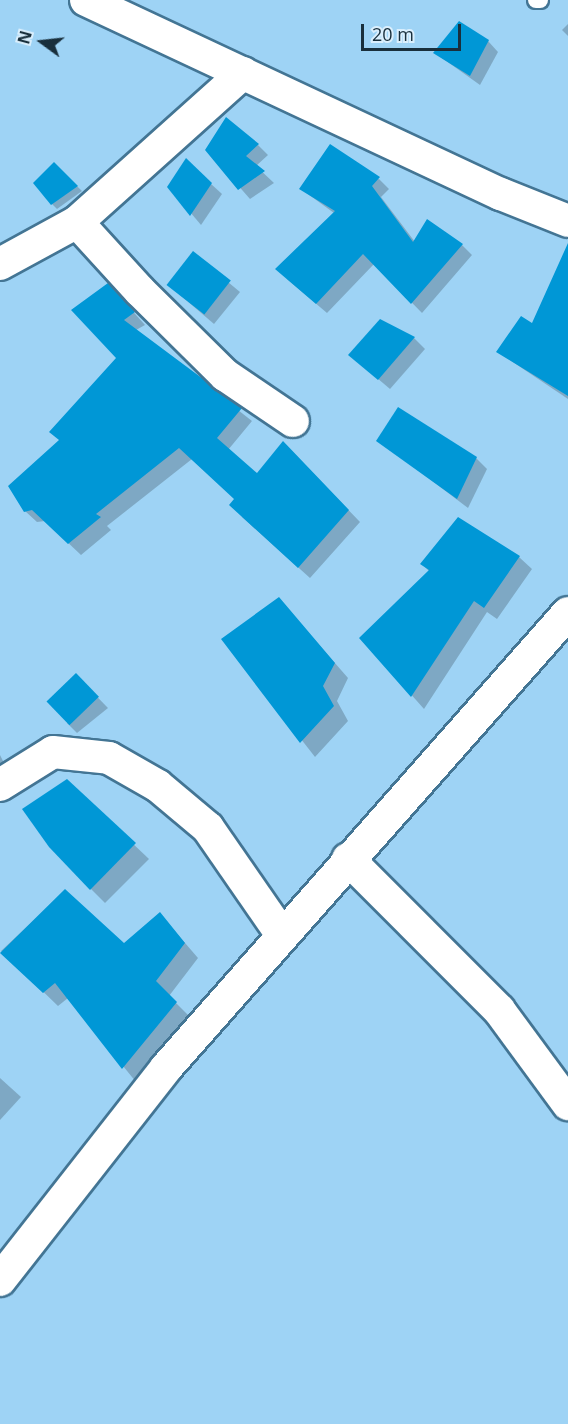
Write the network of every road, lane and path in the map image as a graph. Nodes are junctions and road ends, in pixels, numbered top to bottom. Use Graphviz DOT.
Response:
graph roads {
  1 [pos="86,0"];
  2 [pos="536,0"];
  3 [pos="540,0"];
  4 [pos="243,73"];
  5 [pos="568,221"];
  6 [pos="77,222"];
  7 [pos="0,264"];
  8 [pos="293,421"];
  9 [pos="568,613"];
  10 [pos="0,785"];
  11 [pos="348,859"];
  12 [pos="282,935"];
  13 [pos="568,1104"];
  14 [pos="0,1280"];
  1 -- 4 [label="street"];
  2 -- 3 [label="lane"];
  4 -- 5 [label="street"];
  4 -- 6 [label="street"];
  6 -- 7 [label="street"];
  6 -- 8 [label="street"];
  9 -- 11 [label="street"];
  10 -- 12 [label="street"];
  11 -- 12 [label="street"];
  11 -- 13 [label="street"];
  12 -- 14 [label="street"];
}
